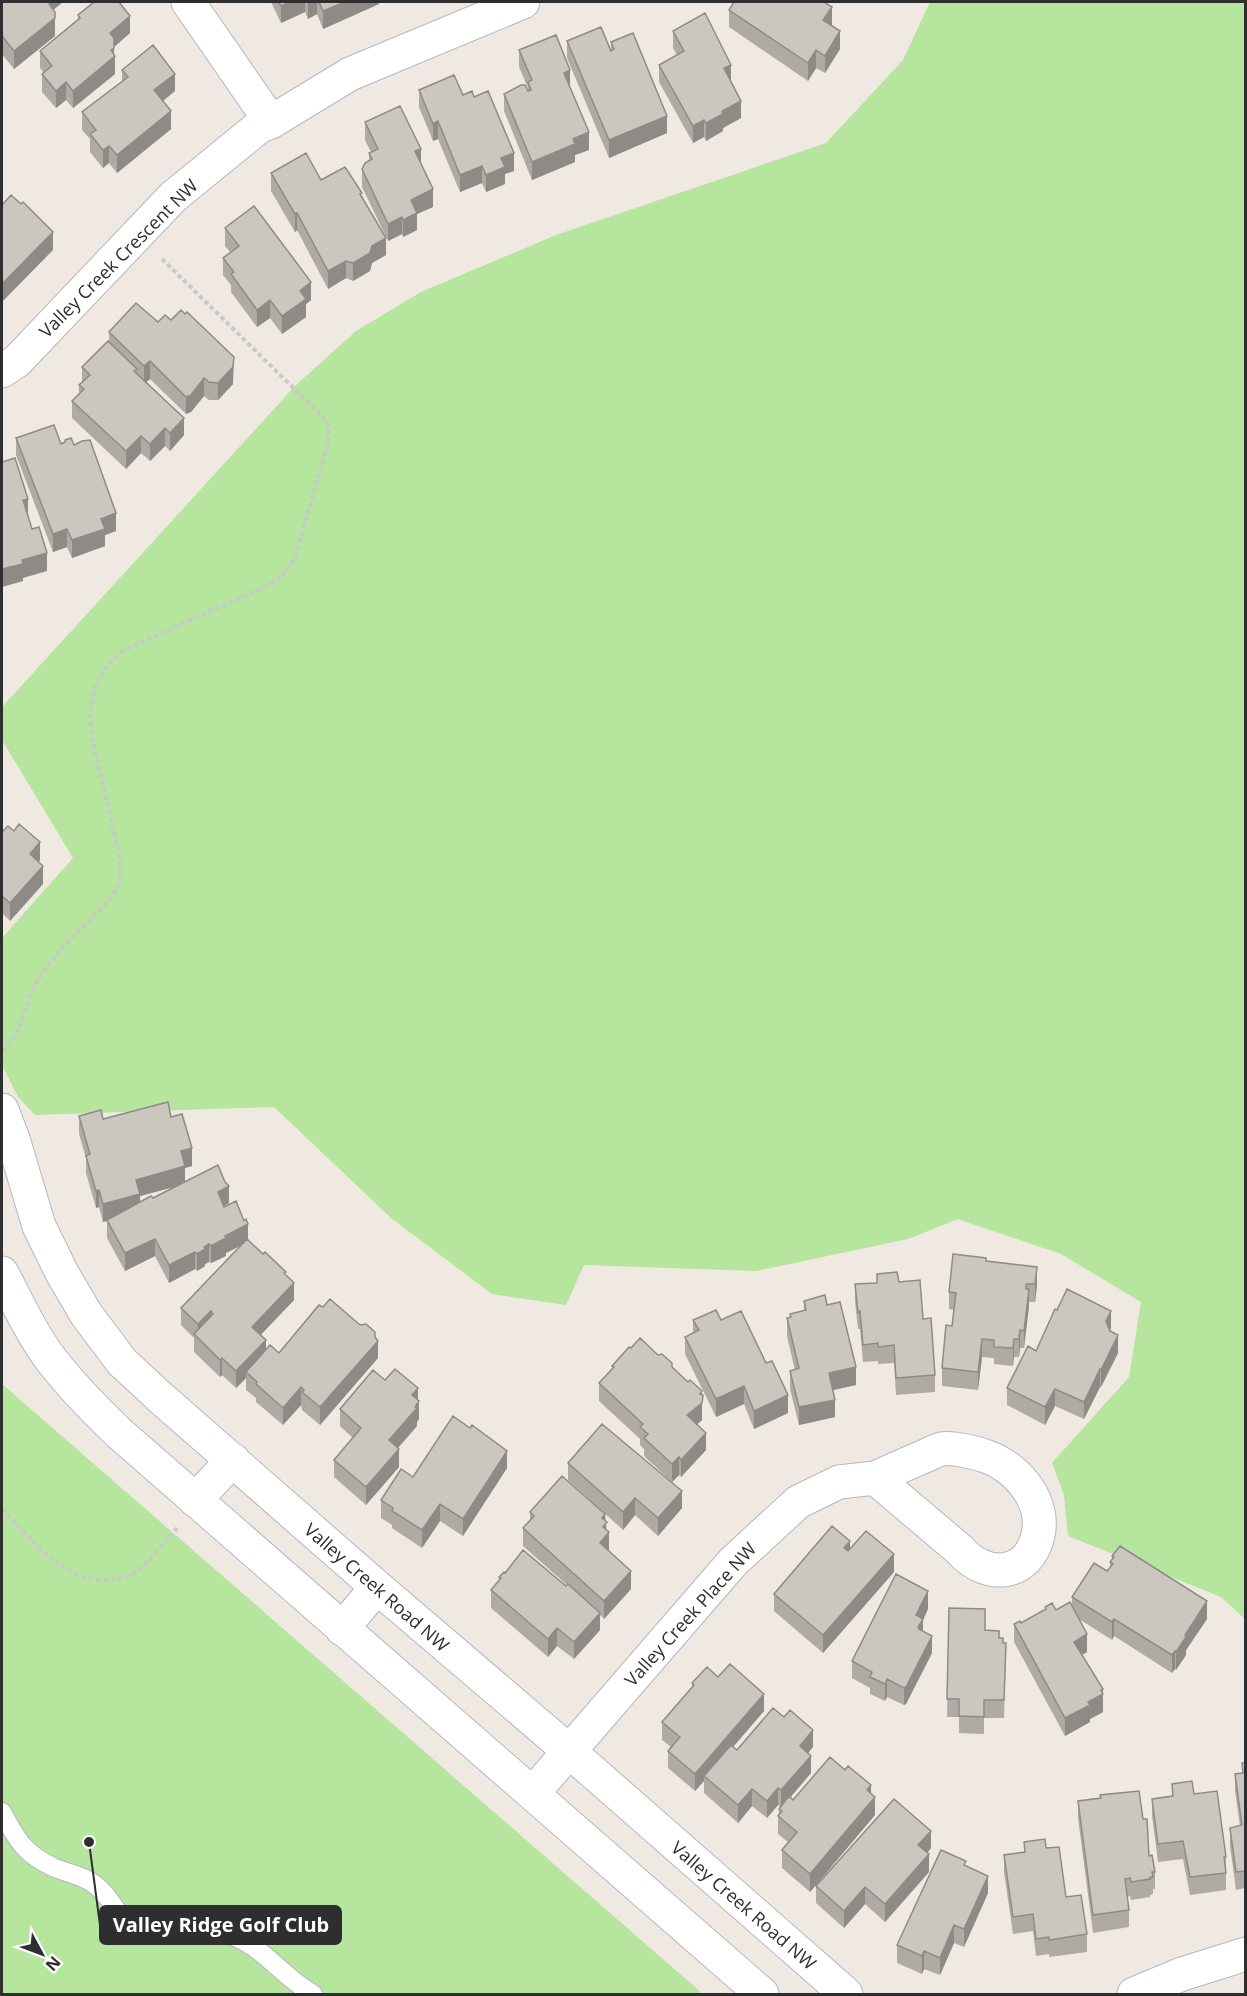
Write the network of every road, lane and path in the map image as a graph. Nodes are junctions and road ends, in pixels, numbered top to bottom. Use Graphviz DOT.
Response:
graph roads {
  1 [pos="188,2"];
  2 [pos="523,2"];
  3 [pos="271,122"];
  4 [pos="136,235"];
  5 [pos="2,371"];
  6 [pos="2,1051"];
  7 [pos="2,1110"];
  8 [pos="2,1273"];
  9 [pos="233,1460"];
  10 [pos="875,1478"];
  11 [pos="195,1500"];
  12 [pos="2,1509"];
  13 [pos="377,1587"];
  14 [pos="342,1629"];
  15 [pos="569,1752"];
  16 [pos="533,1793"];
  17 [pos="2,1812"];
  18 [pos="1245,1954"];
  19 [pos="313,1995"];
  20 [pos="762,1995"];
  21 [pos="846,1995"];
  22 [pos="1134,1995"];
  1 -- 3 [label="street"];
  2 -- 3 [label="street, Valley Creek Crescent NW"];
  3 -- 4 [label="street, Valley Creek Crescent NW"];
  4 -- 5 [label="street, Valley Creek Crescent NW"];
  4 -- 6 [label="path"];
  7 -- 9 [label="street, Valley Creek Road NW"];
  8 -- 11 [label="street"];
  9 -- 11 [label="street"];
  9 -- 13 [label="street, Valley Creek Road NW"];
  10 -- 10 [label="street, Valley Creek Place NW"];
  10 -- 15 [label="street, Valley Creek Place NW"];
  11 -- 12 [label="path"];
  11 -- 14 [label="street"];
  13 -- 14 [label="street"];
  13 -- 15 [label="street, Valley Creek Road NW"];
  14 -- 16 [label="street"];
  15 -- 16 [label="street, Valley Creek Place NW"];
  15 -- 21 [label="street, Valley Creek Road NW"];
  16 -- 20 [label="street"];
  17 -- 19 [label="lane"];
  18 -- 22 [label="street"];
}
